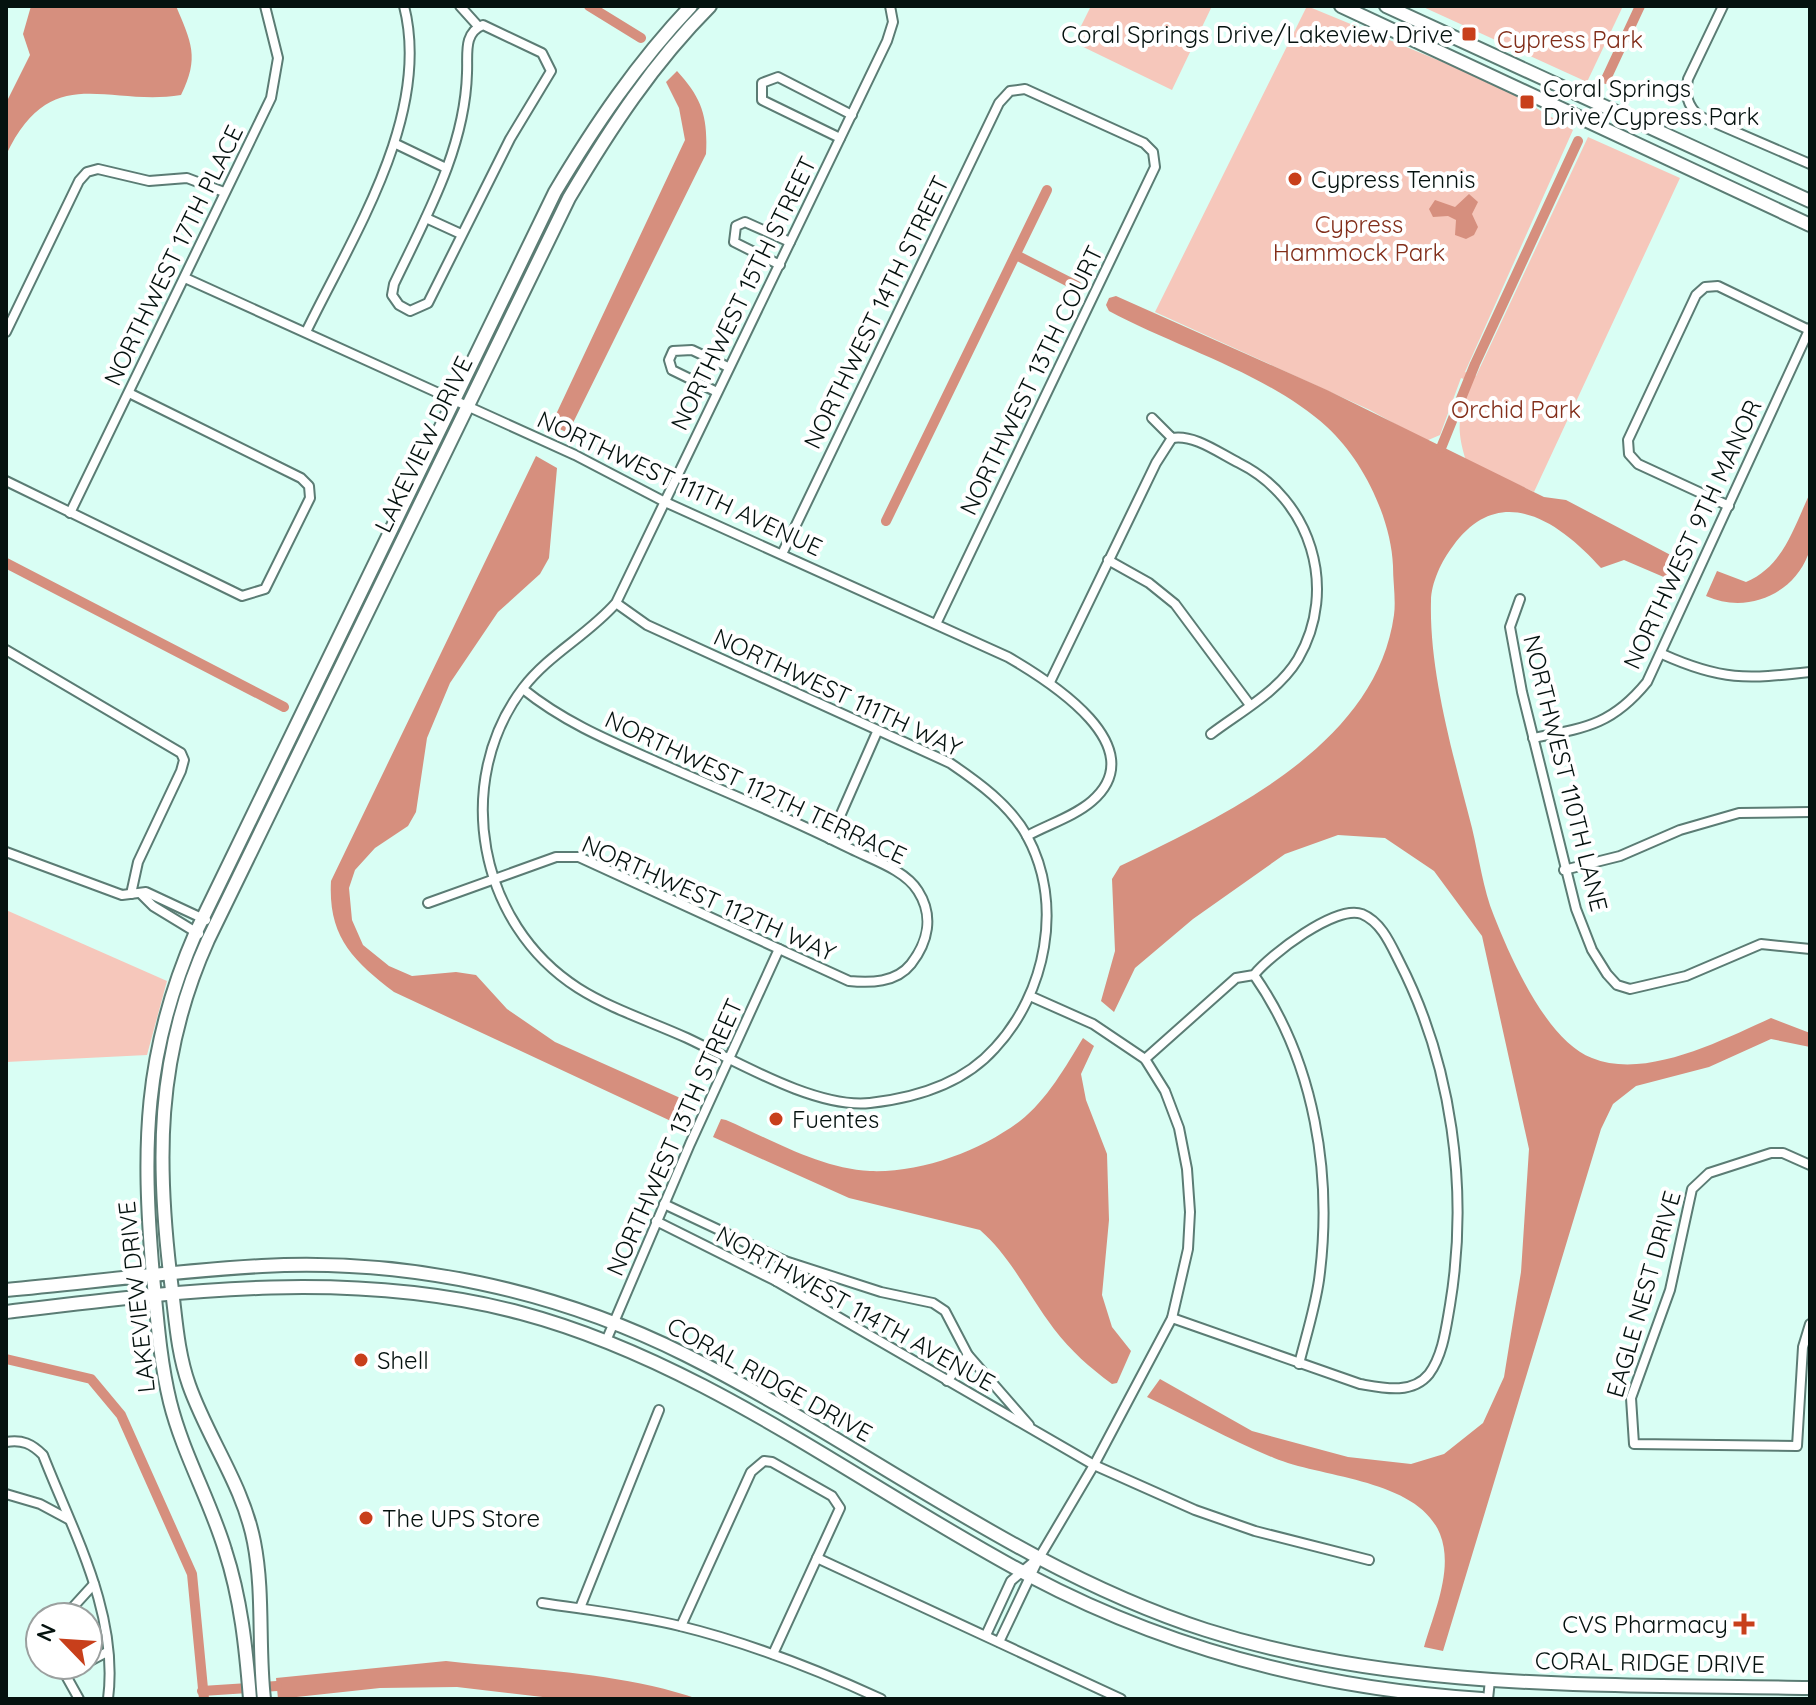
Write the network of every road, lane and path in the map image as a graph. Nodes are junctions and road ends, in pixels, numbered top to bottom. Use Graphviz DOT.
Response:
graph roads {
  1 [pos="265,6"];
  2 [pos="404,6"];
  3 [pos="460,6"];
  4 [pos="710,6"];
  5 [pos="890,6"];
  6 [pos="1341,6"];
  7 [pos="1386,6"];
  8 [pos="1723,6"];
  9 [pos="689,7"];
  10 [pos="478,26"];
  11 [pos="852,115"];
  12 [pos="840,138"];
  13 [pos="396,144"];
  14 [pos="1153,152"];
  15 [pos="1810,164"];
  16 [pos="446,168"];
  17 [pos="224,192"];
  18 [pos="1810,201"];
  19 [pos="426,218"];
  20 [pos="1810,225"];
  21 [pos="461,234"];
  22 [pos="790,242"];
  23 [pos="780,265"];
  24 [pos="185,278"];
  25 [pos="1810,329"];
  26 [pos="6,332"];
  27 [pos="306,332"];
  28 [pos="728,367"];
  29 [pos="717,392"];
  30 [pos="129,393"];
  31 [pos="460,402"];
  32 [pos="1152,418"];
  33 [pos="1172,438"];
  34 [pos="6,481"];
  35 [pos="665,502"];
  36 [pos="1729,506"];
  37 [pos="70,513"];
  38 [pos="782,554"];
  39 [pos="1108,560"];
  40 [pos="1520,599"];
  41 [pos="616,603"];
  42 [pos="936,624"];
  43 [pos="6,650"];
  44 [pos="1662,654"];
  45 [pos="1810,672"];
  46 [pos="1050,682"];
  47 [pos="523,689"];
  48 [pos="1250,705"];
  49 [pos="877,732"];
  50 [pos="1211,734"];
  51 [pos="1533,738"];
  52 [pos="1810,812"];
  53 [pos="1027,836"];
  54 [pos="830,839"];
  55 [pos="6,852"];
  56 [pos="1564,870"];
  57 [pos="492,880"];
  58 [pos="136,894"];
  59 [pos="428,903"];
  60 [pos="202,918"];
  61 [pos="215,925"];
  62 [pos="196,932"];
  63 [pos="208,940"];
  64 [pos="779,949"];
  65 [pos="1810,949"];
  66 [pos="921,950"];
  67 [pos="1254,975"];
  68 [pos="1030,996"];
  69 [pos="730,1058"];
  70 [pos="1145,1059"];
  71 [pos="1810,1165"];
  72 [pos="664,1204"];
  73 [pos="656,1221"];
  74 [pos="785,1261"];
  75 [pos="170,1274"];
  76 [pos="153,1276"];
  77 [pos="776,1281"];
  78 [pos="6,1290"];
  79 [pos="173,1293"];
  80 [pos="155,1295"];
  81 [pos="6,1312"];
  82 [pos="1172,1318"];
  83 [pos="614,1323"];
  84 [pos="1810,1324"];
  85 [pos="606,1341"];
  86 [pos="968,1355"];
  87 [pos="1299,1364"];
  88 [pos="947,1381"];
  89 [pos="659,1410"];
  90 [pos="1034,1431"];
  91 [pos="6,1442"];
  92 [pos="1094,1465"];
  93 [pos="6,1494"];
  94 [pos="68,1519"];
  95 [pos="817,1558"];
  96 [pos="1039,1558"];
  97 [pos="1369,1560"];
  98 [pos="1026,1574"];
  99 [pos="94,1584"];
  100 [pos="79,1601"];
  101 [pos="542,1603"];
  102 [pos="580,1608"];
  103 [pos="681,1626"];
  104 [pos="986,1635"];
  105 [pos="999,1642"];
  106 [pos="107,1652"];
  107 [pos="104,1654"];
  108 [pos="773,1654"];
  109 [pos="254,1669"];
  110 [pos="1483,1680"];
  111 [pos="69,1681"];
  112 [pos="1810,1688"];
  113 [pos="79,1699"];
  114 [pos="108,1699"];
  115 [pos="250,1699"];
  116 [pos="264,1699"];
  117 [pos="881,1699"];
  118 [pos="1121,1699"];
  119 [pos="1475,1699"];
  120 [pos="1482,1699"];
  121 [pos="1488,1699"];
  1 -- 17 [label="street, NORTHWEST 17TH PLACE"];
  2 -- 13 [label="street"];
  3 -- 10 [label="street"];
  4 -- 31 [label="main road, LAKEVIEW DRIVE"];
  5 -- 11 [label="street, NORTHWEST 15TH STREET"];
  6 -- 20 [label="main road"];
  7 -- 18 [label="main road"];
  8 -- 15 [label="street"];
  9 -- 31 [label="main road, LAKEVIEW DRIVE"];
  10 -- 16 [label="street"];
  10 -- 21 [label="street"];
  11 -- 12 [label="street, NORTHWEST 15TH STREET"];
  11 -- 12 [label="street"];
  12 -- 22 [label="street, NORTHWEST 15TH STREET"];
  13 -- 16 [label="street"];
  13 -- 27 [label="street"];
  14 -- 38 [label="street, NORTHWEST 14TH STREET"];
  14 -- 42 [label="street, NORTHWEST 13TH COURT"];
  16 -- 19 [label="street"];
  17 -- 24 [label="street, NORTHWEST 17TH PLACE"];
  17 -- 26 [label="street"];
  19 -- 21 [label="street"];
  19 -- 21 [label="street"];
  22 -- 23 [label="street, NORTHWEST 15TH STREET"];
  22 -- 23 [label="street"];
  23 -- 28 [label="street, NORTHWEST 15TH STREET"];
  24 -- 27 [label="street, NORTHWEST 111TH AVENUE"];
  24 -- 30 [label="street, NORTHWEST 17TH PLACE"];
  25 -- 36 [label="street, NORTHWEST 9TH MANOR"];
  25 -- 36 [label="street"];
  27 -- 31 [label="street, NORTHWEST 111TH AVENUE"];
  28 -- 29 [label="street, NORTHWEST 15TH STREET"];
  28 -- 29 [label="street"];
  29 -- 35 [label="street, NORTHWEST 15TH STREET"];
  30 -- 37 [label="street, NORTHWEST 17TH PLACE"];
  30 -- 37 [label="street"];
  31 -- 35 [label="street, NORTHWEST 111TH AVENUE"];
  31 -- 60 [label="main road, LAKEVIEW DRIVE"];
  31 -- 61 [label="main road, LAKEVIEW DRIVE"];
  32 -- 33 [label="street"];
  33 -- 39 [label="street"];
  33 -- 48 [label="street"];
  34 -- 37 [label="street"];
  35 -- 38 [label="street, NORTHWEST 111TH AVENUE"];
  35 -- 41 [label="street, NORTHWEST 15TH STREET"];
  36 -- 44 [label="street, NORTHWEST 9TH MANOR"];
  38 -- 42 [label="street, NORTHWEST 111TH AVENUE"];
  39 -- 46 [label="street"];
  39 -- 48 [label="street"];
  40 -- 51 [label="street, NORTHWEST 110TH LANE"];
  41 -- 47 [label="street, NORTHWEST 15TH STREET"];
  41 -- 49 [label="street, NORTHWEST 111TH WAY"];
  42 -- 46 [label="street, NORTHWEST 111TH AVENUE"];
  43 -- 58 [label="street"];
  44 -- 45 [label="street"];
  44 -- 51 [label="street, NORTHWEST 9TH MANOR"];
  46 -- 53 [label="street, NORTHWEST 111TH AVENUE"];
  47 -- 54 [label="street, NORTHWEST 112TH TERRACE"];
  47 -- 57 [label="street, NORTHWEST 15TH STREET"];
  48 -- 50 [label="street"];
  49 -- 53 [label="street, NORTHWEST 111TH WAY"];
  49 -- 54 [label="street"];
  51 -- 56 [label="street, NORTHWEST 110TH LANE"];
  52 -- 56 [label="street"];
  53 -- 68 [label="street, NORTHWEST 15TH STREET"];
  54 -- 66 [label="street, NORTHWEST 112TH TERRACE"];
  55 -- 58 [label="street"];
  56 -- 65 [label="street, NORTHWEST 110TH LANE"];
  57 -- 59 [label="street, NORTHWEST 112TH WAY"];
  57 -- 64 [label="street, NORTHWEST 112TH WAY"];
  57 -- 69 [label="street, NORTHWEST 15TH STREET"];
  58 -- 60 [label="street"];
  58 -- 62 [label="street"];
  60 -- 61 [label="street"];
  60 -- 62 [label="main road, LAKEVIEW DRIVE"];
  61 -- 63 [label="main road, LAKEVIEW DRIVE"];
  62 -- 63 [label="street"];
  62 -- 76 [label="main road, LAKEVIEW DRIVE"];
  63 -- 75 [label="main road, LAKEVIEW DRIVE"];
  64 -- 66 [label="street, NORTHWEST 112TH WAY"];
  64 -- 69 [label="street, NORTHWEST 13TH STREET"];
  67 -- 70 [label="street"];
  67 -- 87 [label="street"];
  67 -- 87 [label="street"];
  68 -- 69 [label="street, NORTHWEST 15TH STREET"];
  68 -- 70 [label="street"];
  69 -- 72 [label="street, NORTHWEST 13TH STREET"];
  70 -- 82 [label="street"];
  71 -- 84 [label="street, EAGLE NEST DRIVE"];
  72 -- 73 [label="street, NORTHWEST 13TH STREET"];
  72 -- 74 [label="street, NORTHWEST 114TH AVENUE"];
  73 -- 77 [label="street, NORTHWEST 114TH AVENUE"];
  73 -- 83 [label="street, NORTHWEST 13TH STREET"];
  74 -- 77 [label="street"];
  74 -- 86 [label="street, NORTHWEST 114TH AVENUE"];
  75 -- 76 [label="main road, CORAL RIDGE DRIVE"];
  75 -- 79 [label="main road, LAKEVIEW DRIVE"];
  75 -- 83 [label="main road, CORAL RIDGE DRIVE"];
  76 -- 78 [label="main road, CORAL RIDGE DRIVE"];
  76 -- 80 [label="main road, LAKEVIEW DRIVE"];
  77 -- 88 [label="street, NORTHWEST 114TH AVENUE"];
  79 -- 80 [label="main road, CORAL RIDGE DRIVE"];
  79 -- 85 [label="main road, CORAL RIDGE DRIVE"];
  79 -- 109 [label="main road, LAKEVIEW DRIVE"];
  80 -- 81 [label="main road, CORAL RIDGE DRIVE"];
  80 -- 109 [label="main road, LAKEVIEW DRIVE"];
  82 -- 87 [label="street"];
  82 -- 92 [label="street"];
  83 -- 85 [label="street, NORTHWEST 13TH STREET"];
  83 -- 96 [label="main road, CORAL RIDGE DRIVE"];
  85 -- 98 [label="main road, CORAL RIDGE DRIVE"];
  86 -- 88 [label="street"];
  86 -- 90 [label="street, NORTHWEST 114TH AVENUE"];
  88 -- 90 [label="street, NORTHWEST 114TH AVENUE"];
  89 -- 102 [label="street"];
  90 -- 92 [label="street, NORTHWEST 114TH AVENUE"];
  91 -- 94 [label="street"];
  92 -- 96 [label="street"];
  92 -- 97 [label="street, NORTHWEST 114TH AVENUE"];
  93 -- 94 [label="street"];
  94 -- 99 [label="street"];
  95 -- 103 [label="street"];
  95 -- 104 [label="street"];
  95 -- 108 [label="street"];
  96 -- 98 [label="street"];
  96 -- 110 [label="main road, CORAL RIDGE DRIVE"];
  98 -- 104 [label="street"];
  98 -- 105 [label="street"];
  98 -- 119 [label="main road, CORAL RIDGE DRIVE"];
  99 -- 100 [label="street"];
  99 -- 106 [label="street"];
  101 -- 102 [label="street"];
  102 -- 103 [label="street"];
  103 -- 108 [label="street"];
  104 -- 105 [label="street"];
  105 -- 118 [label="street"];
  106 -- 107 [label="street"];
  106 -- 114 [label="street"];
  108 -- 117 [label="street"];
  109 -- 115 [label="main road, LAKEVIEW DRIVE"];
  109 -- 116 [label="main road, LAKEVIEW DRIVE"];
  110 -- 112 [label="main road, CORAL RIDGE DRIVE"];
  110 -- 119 [label="street"];
  110 -- 121 [label="street"];
  111 -- 113 [label="street"];
  119 -- 120 [label="main road, CORAL RIDGE DRIVE"];
}
